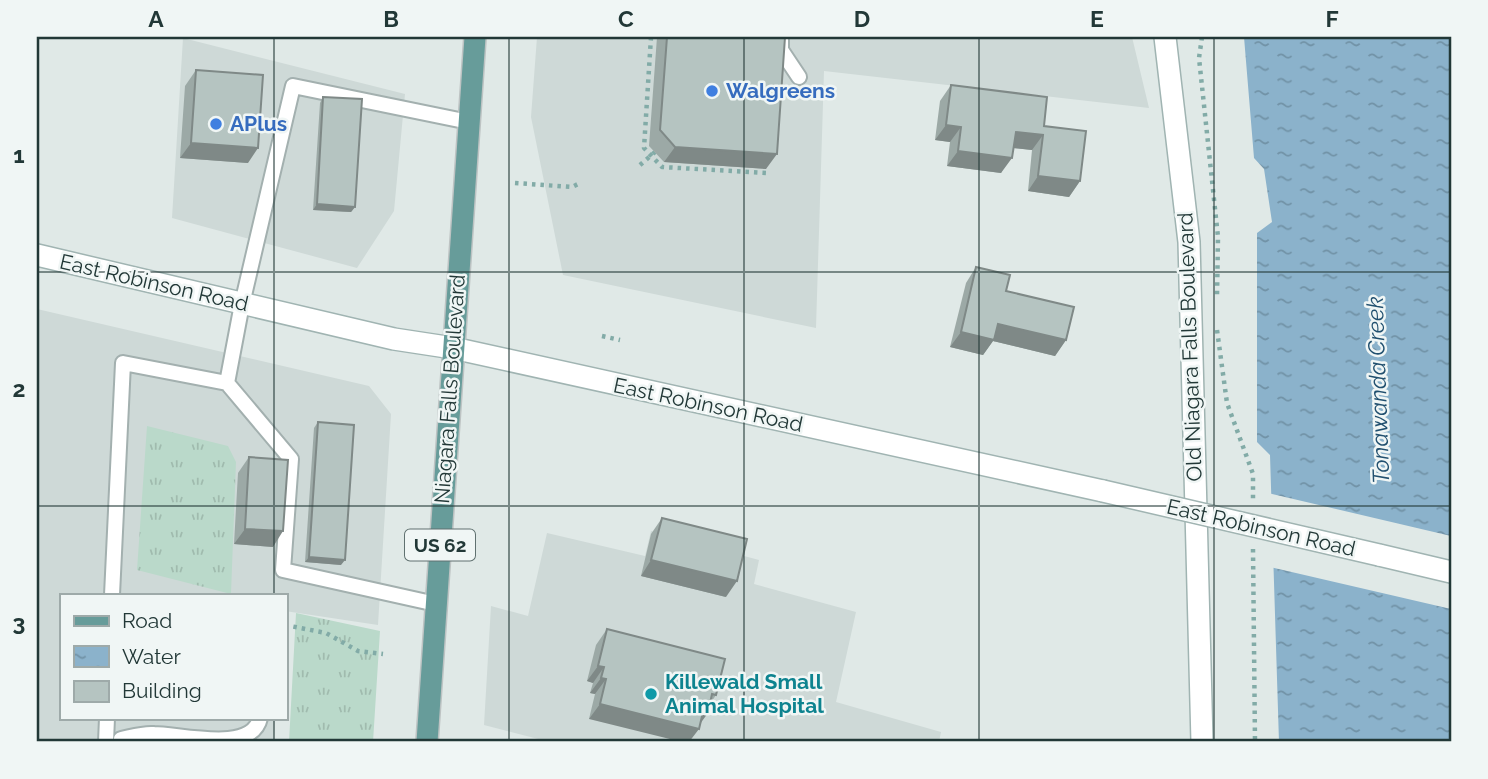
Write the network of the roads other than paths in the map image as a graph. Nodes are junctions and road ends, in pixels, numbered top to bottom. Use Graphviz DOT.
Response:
graph roads {
  1 [pos="475,37"];
  2 [pos="781,37"];
  3 [pos="1165,37"];
  4 [pos="800,78"];
  5 [pos="469,122"];
  6 [pos="37,255"];
  7 [pos="242,304"];
  8 [pos="453,348"];
  9 [pos="227,383"];
  10 [pos="1451,572"];
  11 [pos="112,594"];
  12 [pos="436,604"];
  13 [pos="107,720"];
  14 [pos="260,720"];
  15 [pos="121,739"];
  16 [pos="106,742"];
  17 [pos="427,742"];
  18 [pos="1202,742"];
  1 -- 5 [label="main road, Niagara Falls Boulevard / US 62"];
  2 -- 4 [label="lane"];
  3 -- 18 [label="street, Old Niagara Falls Boulevard"];
  5 -- 7 [label="lane"];
  5 -- 8 [label="main road, Niagara Falls Boulevard / US 62"];
  6 -- 7 [label="street, East Robinson Road"];
  7 -- 8 [label="street, East Robinson Road"];
  7 -- 9 [label="lane"];
  8 -- 10 [label="street, East Robinson Road, bridge"];
  8 -- 12 [label="main road, Niagara Falls Boulevard / US 62"];
  9 -- 11 [label="lane"];
  9 -- 12 [label="lane"];
  12 -- 17 [label="main road, Niagara Falls Boulevard / US 62"];
  13 -- 16 [label="lane"];
  14 -- 15 [label="lane"];
}
